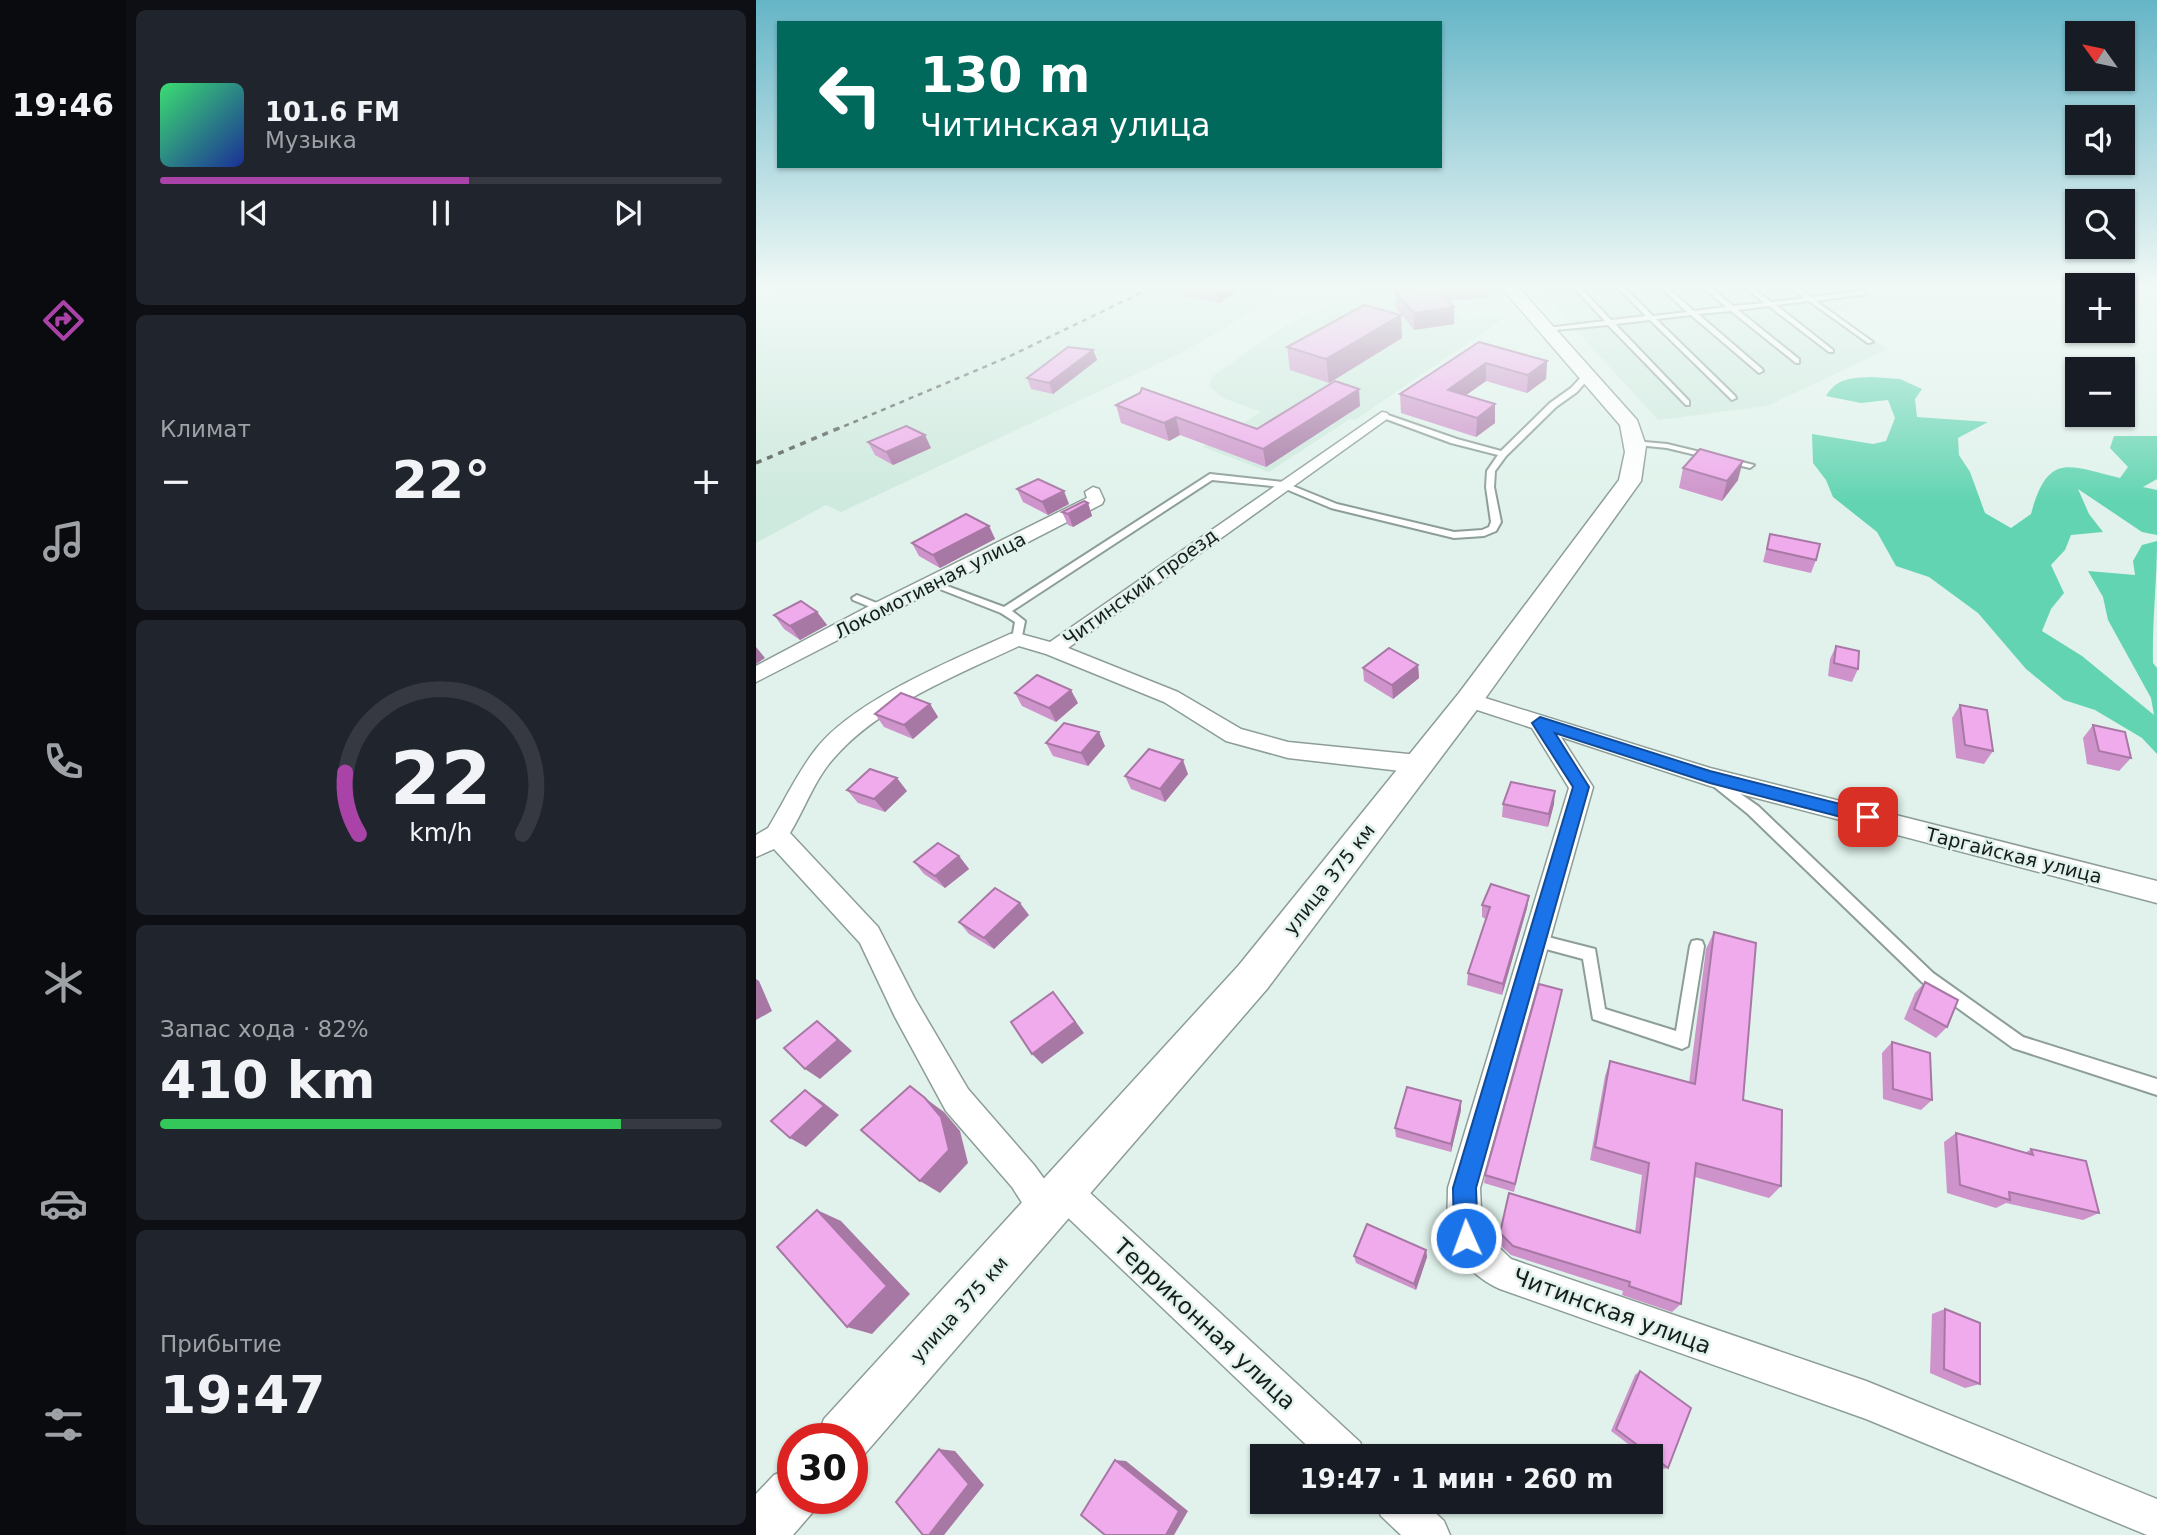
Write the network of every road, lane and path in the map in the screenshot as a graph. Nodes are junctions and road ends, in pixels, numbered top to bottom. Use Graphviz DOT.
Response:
graph roads {
  1 [pos="1572,359"];
  2 [pos="1646,359"];
  3 [pos="1694,359"];
  4 [pos="1745,359"];
  5 [pos="1793,359"];
  6 [pos="1796,361"];
  7 [pos="1759,371"];
  8 [pos="1587,376"];
  9 [pos="1732,398"];
  10 [pos="1686,402"];
  11 [pos="1382,416"];
  12 [pos="1637,443"];
  13 [pos="1503,454"];
  14 [pos="1750,465"];
  15 [pos="1283,485"];
  16 [pos="1093,492"];
  17 [pos="932,584"];
  18 [pos="857,598"];
  19 [pos="880,608"];
  20 [pos="1005,611"];
  21 [pos="1017,639"];
  22 [pos="1053,649"];
  23 [pos="756,675"];
  24 [pos="1469,699"];
  25 [pos="1540,723"];
  26 [pos="1418,764"];
  27 [pos="1710,777"];
  28 [pos="766,841"];
  29 [pos="2157,892"];
  30 [pos="1536,940"];
  31 [pos="1697,946"];
  32 [pos="2157,1087"];
  33 [pos="1055,1201"];
  34 [pos="856,1423"];
  35 [pos="1332,1444"];
  36 [pos="777,1512"];
  37 [pos="1408,1514"];
  38 [pos="2157,1519"];
  39 [pos="756,1535"];
  40 [pos="1430,1535"];
  1 -- 8 [label="main road"];
  2 -- 10 [label="lane"];
  3 -- 9 [label="lane"];
  4 -- 7 [label="lane"];
  5 -- 6 [label="lane"];
  8 -- 12 [label="main road"];
  8 -- 13 [label="lane"];
  11 -- 13 [label="lane"];
  11 -- 15 [label="street, Читинский проезд"];
  12 -- 14 [label="lane"];
  12 -- 24 [label="main road, улица 375 км"];
  13 -- 15 [label="lane"];
  15 -- 20 [label="lane"];
  15 -- 22 [label="street, Читинский проезд"];
  16 -- 17 [label="street, Локомотивная улица"];
  17 -- 19 [label="street, Локомотивная улица"];
  17 -- 20 [label="lane"];
  18 -- 19 [label="lane"];
  19 -- 23 [label="street, Локомотивная улица"];
  20 -- 21 [label="lane"];
  21 -- 22 [label="street, Читинский проезд"];
  21 -- 28 [label="street"];
  22 -- 26 [label="street"];
  24 -- 25 [label="street, Таргайская улица"];
  24 -- 26 [label="main road, улица 375 км"];
  25 -- 27 [label="street, Таргайская улица"];
  25 -- 30 [label="street, Читинская улица"];
  26 -- 33 [label="main road, улица 375 км"];
  27 -- 29 [label="street, Таргайская улица"];
  27 -- 32 [label="lane"];
  28 -- 33 [label="street, Терриконная улица"];
  30 -- 31 [label="lane"];
  30 -- 38 [label="street, Читинская улица"];
  33 -- 34 [label="main road, улица 375 км"];
  33 -- 35 [label="street, Терриконная улица"];
  36 -- 39 [label="main road"];
  37 -- 40 [label="street"];
}
